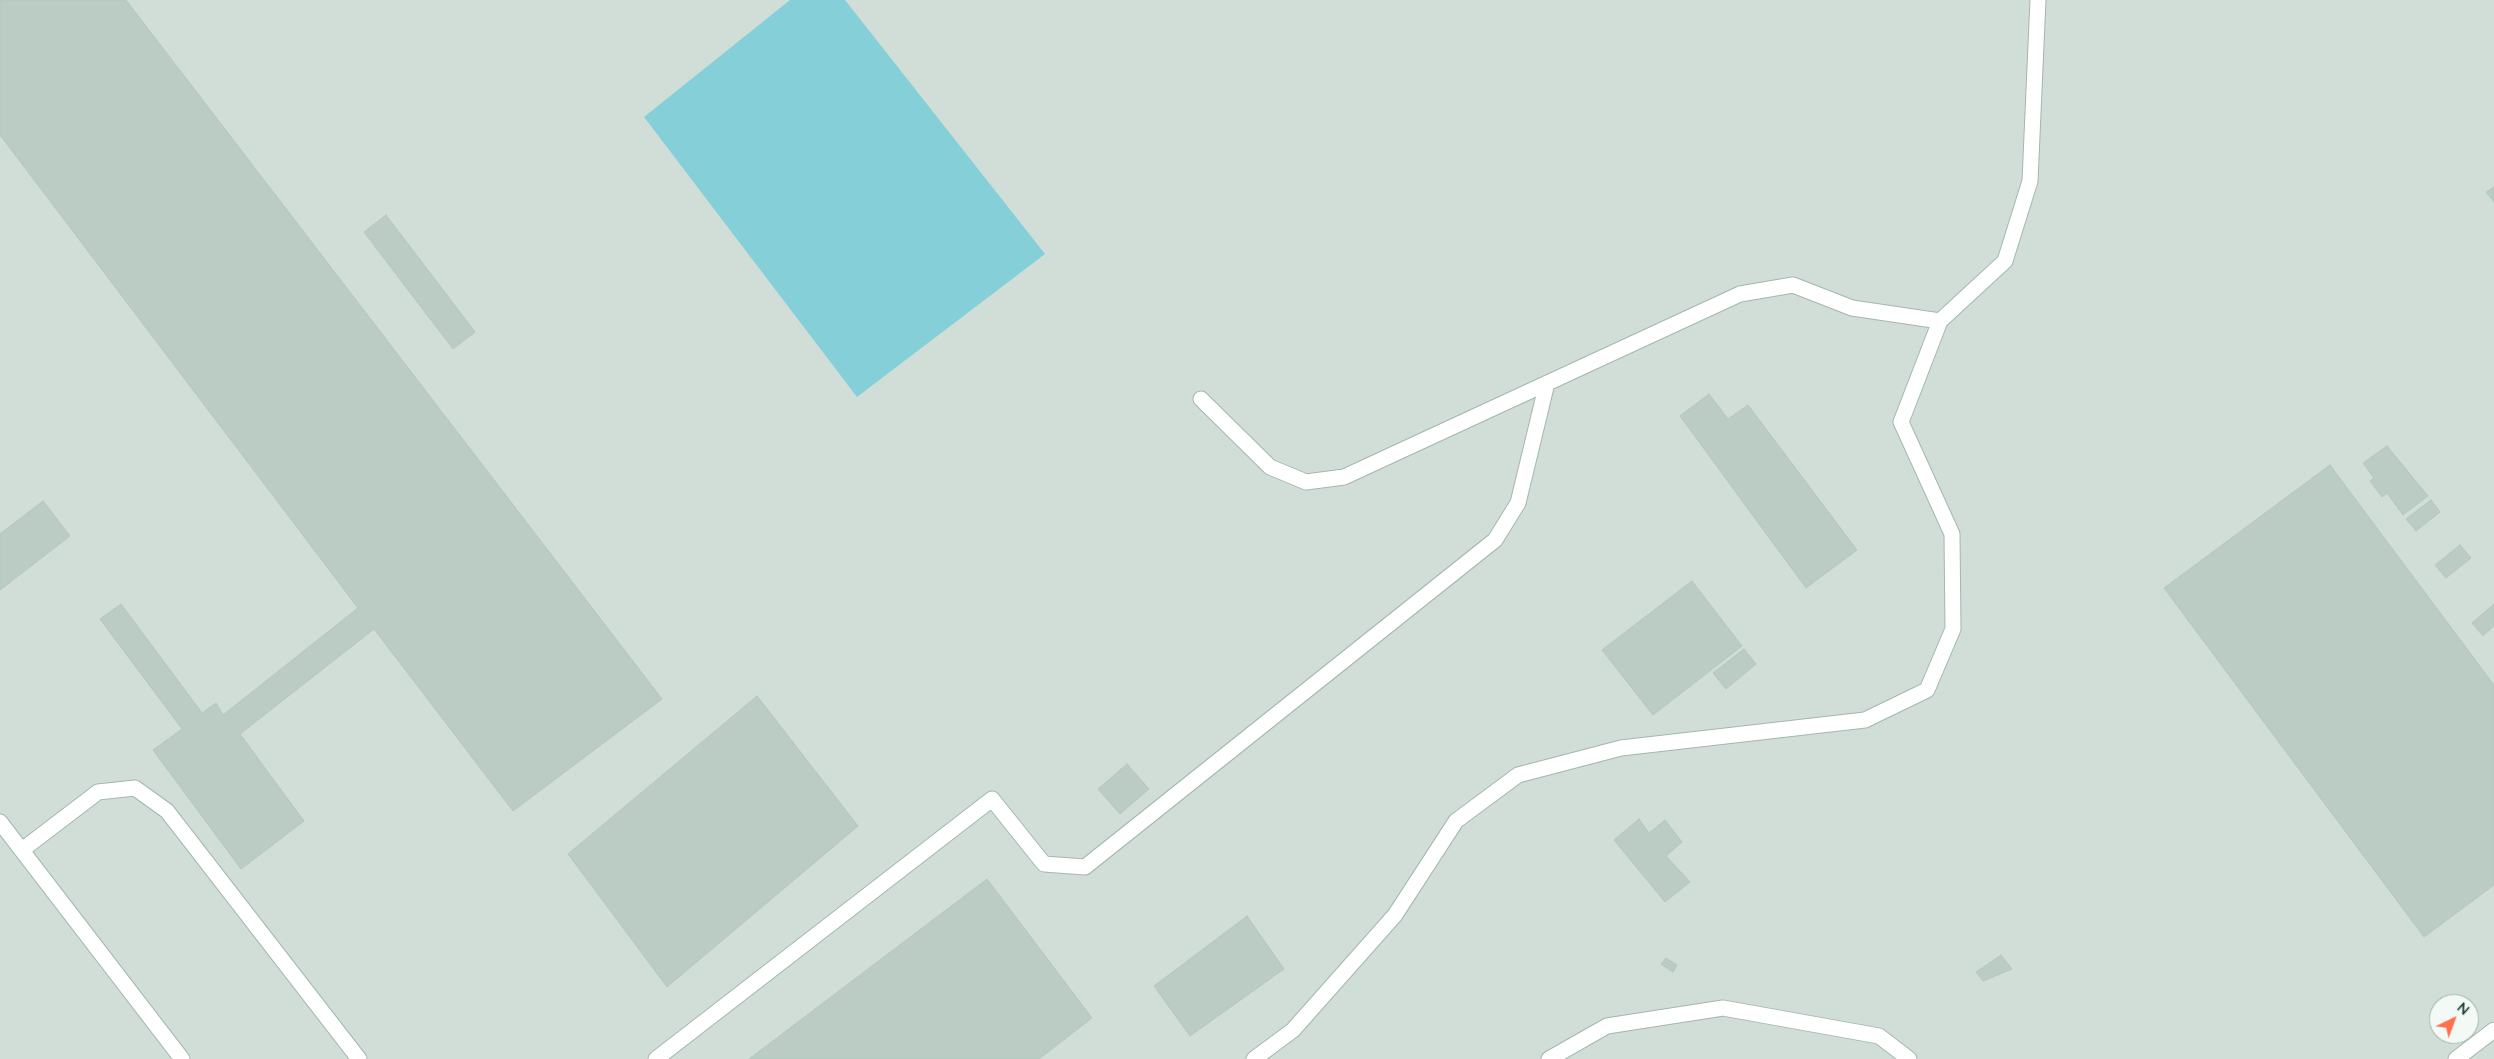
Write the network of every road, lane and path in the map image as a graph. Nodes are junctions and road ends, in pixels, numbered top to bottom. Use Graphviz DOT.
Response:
graph roads {
  1 [pos="2038,0"];
  2 [pos="1940,321"];
  3 [pos="1547,383"];
  4 [pos="1201,399"];
  5 [pos="0,822"];
  6 [pos="22,850"];
  7 [pos="2494,1030"];
  8 [pos="182,1059"];
  9 [pos="359,1059"];
  10 [pos="656,1059"];
  11 [pos="1254,1059"];
  12 [pos="1548,1059"];
  13 [pos="1909,1059"];
  14 [pos="2456,1059"];
  1 -- 2 [label="lane"];
  2 -- 3 [label="lane"];
  2 -- 11 [label="lane"];
  3 -- 4 [label="lane"];
  3 -- 10 [label="lane"];
  5 -- 6 [label="lane"];
  6 -- 8 [label="lane"];
  6 -- 9 [label="lane"];
  7 -- 14 [label="lane"];
  12 -- 13 [label="lane"];
}
